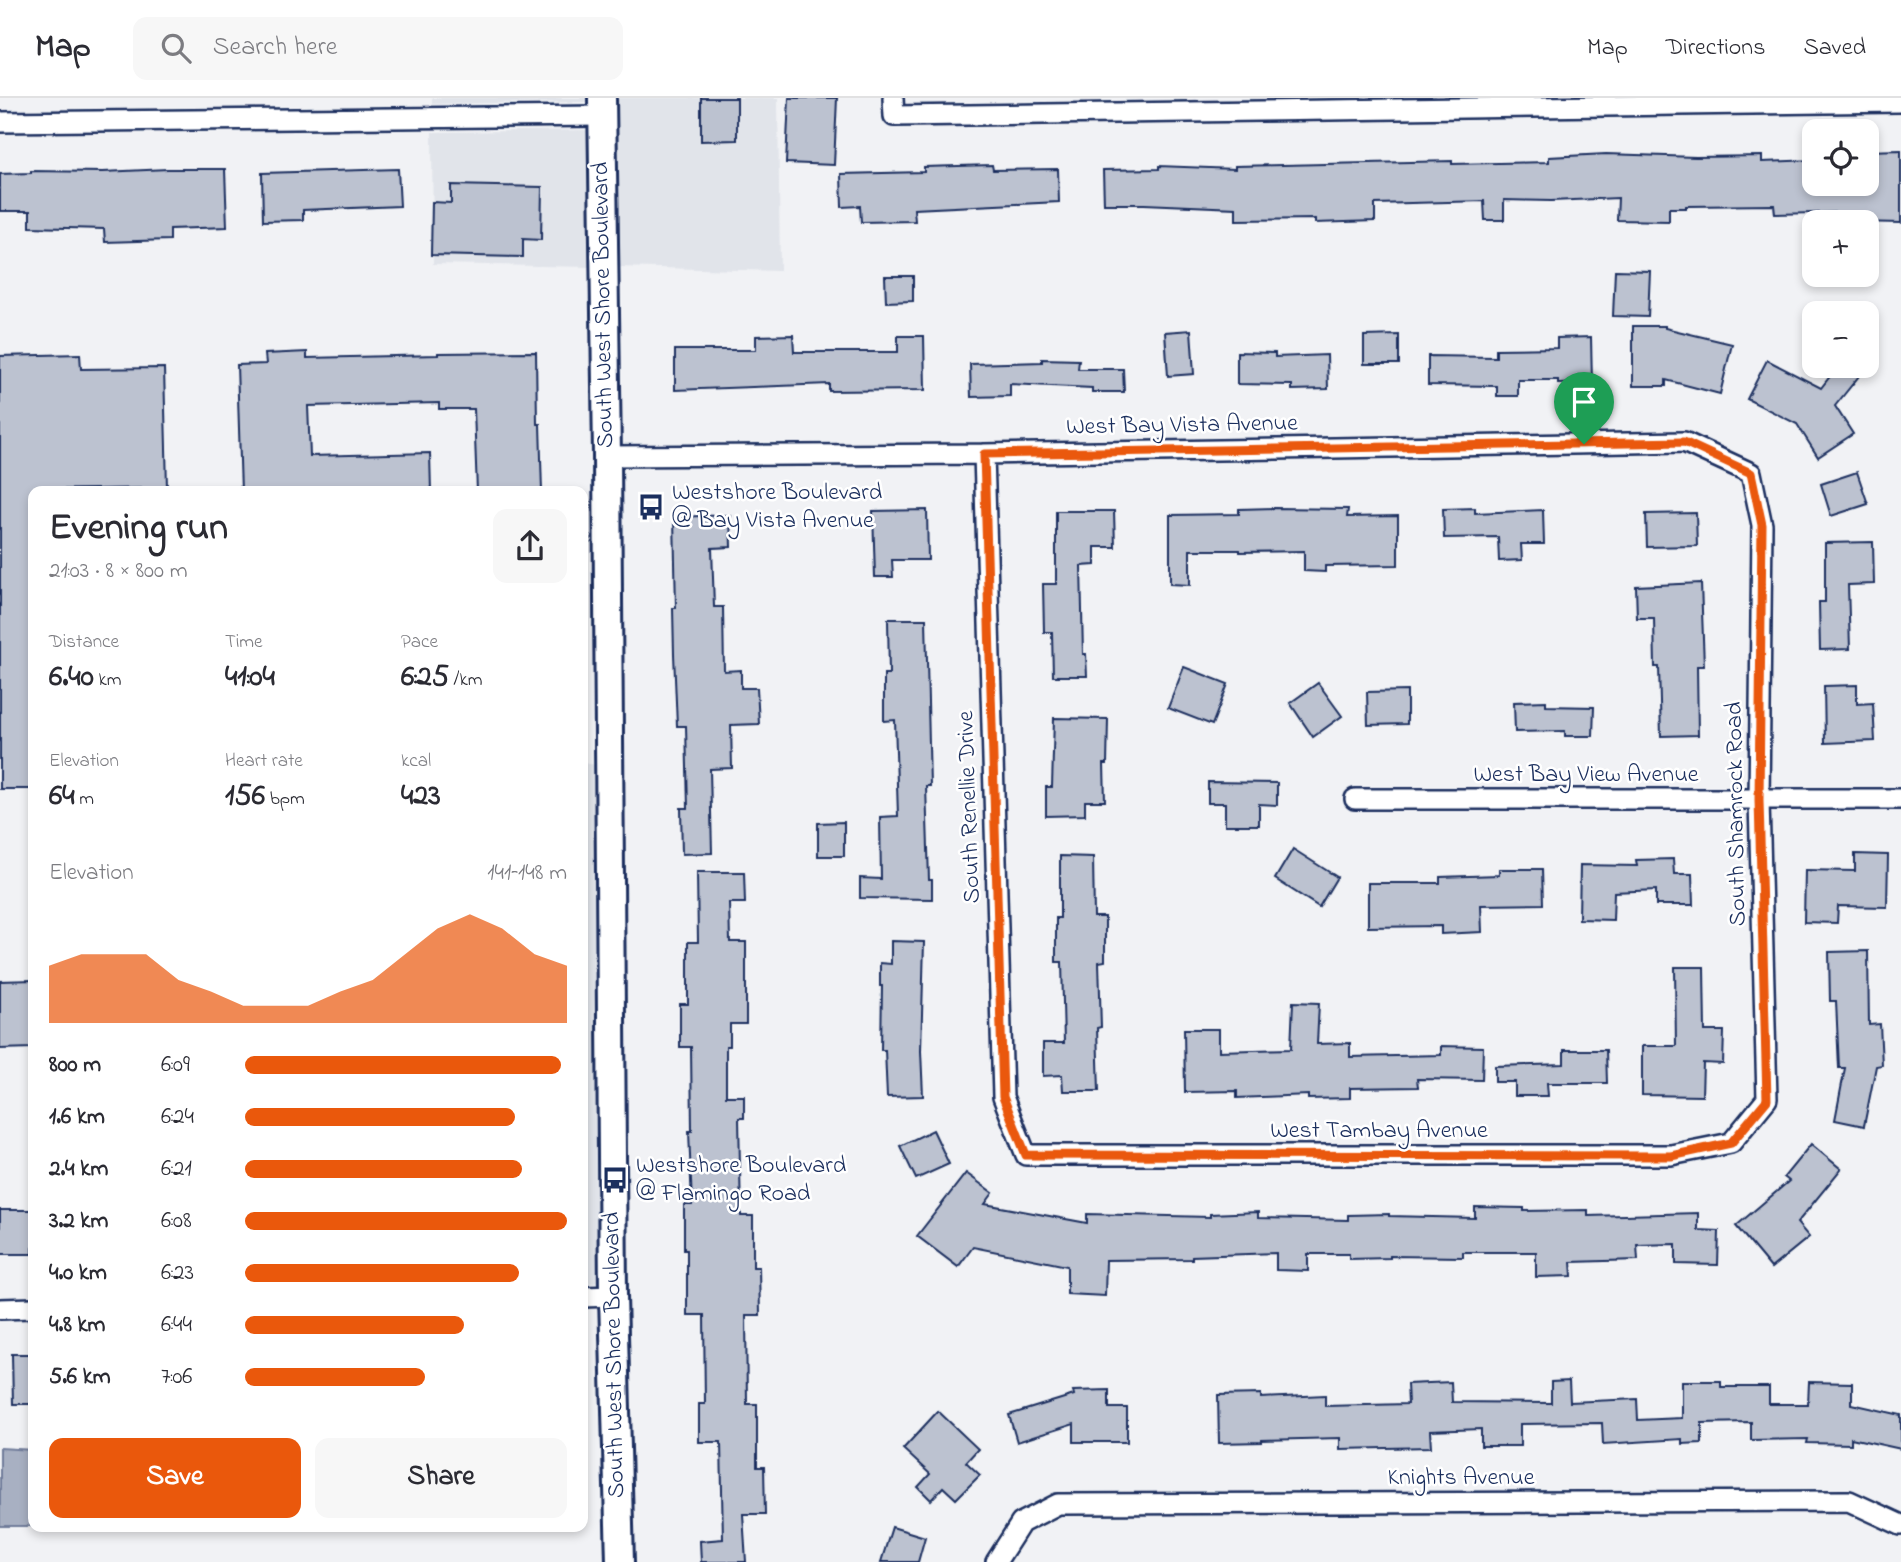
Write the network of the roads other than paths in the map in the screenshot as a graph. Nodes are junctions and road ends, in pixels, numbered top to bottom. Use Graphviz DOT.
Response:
graph roads {
  1 [pos="893,98"];
  2 [pos="1901,102"];
  3 [pos="601,107"];
  4 [pos="0,122"];
  5 [pos="984,454"];
  6 [pos="607,456"];
  7 [pos="1751,473"];
  8 [pos="1356,799"];
  9 [pos="1901,799"];
  10 [pos="1759,800"];
  11 [pos="1731,1143"];
  12 [pos="1026,1155"];
  13 [pos="613,1296"];
  14 [pos="588,1297"];
  15 [pos="28,1308"];
  16 [pos="0,1309"];
  17 [pos="1901,1525"];
  18 [pos="620,1562"];
  19 [pos="996,1562"];
  1 -- 2 [label="street"];
  3 -- 4 [label="street"];
  3 -- 6 [label="street, South West Shore Boulevard"];
  5 -- 6 [label="street, West Bay Vista Avenue"];
  5 -- 7 [label="street, West Bay Vista Avenue"];
  5 -- 12 [label="street, South Renellie Drive"];
  6 -- 13 [label="street, South West Shore Boulevard"];
  7 -- 10 [label="street, South Shamrock Road"];
  8 -- 10 [label="street, West Bay View Avenue"];
  9 -- 10 [label="street, West Bay View Avenue"];
  10 -- 11 [label="street, South Shamrock Road"];
  11 -- 12 [label="street, West Tambay Avenue"];
  13 -- 14 [label="street"];
  13 -- 18 [label="street, South West Shore Boulevard"];
  15 -- 16 [label="street"];
  17 -- 19 [label="street, Knights Avenue"];
}
